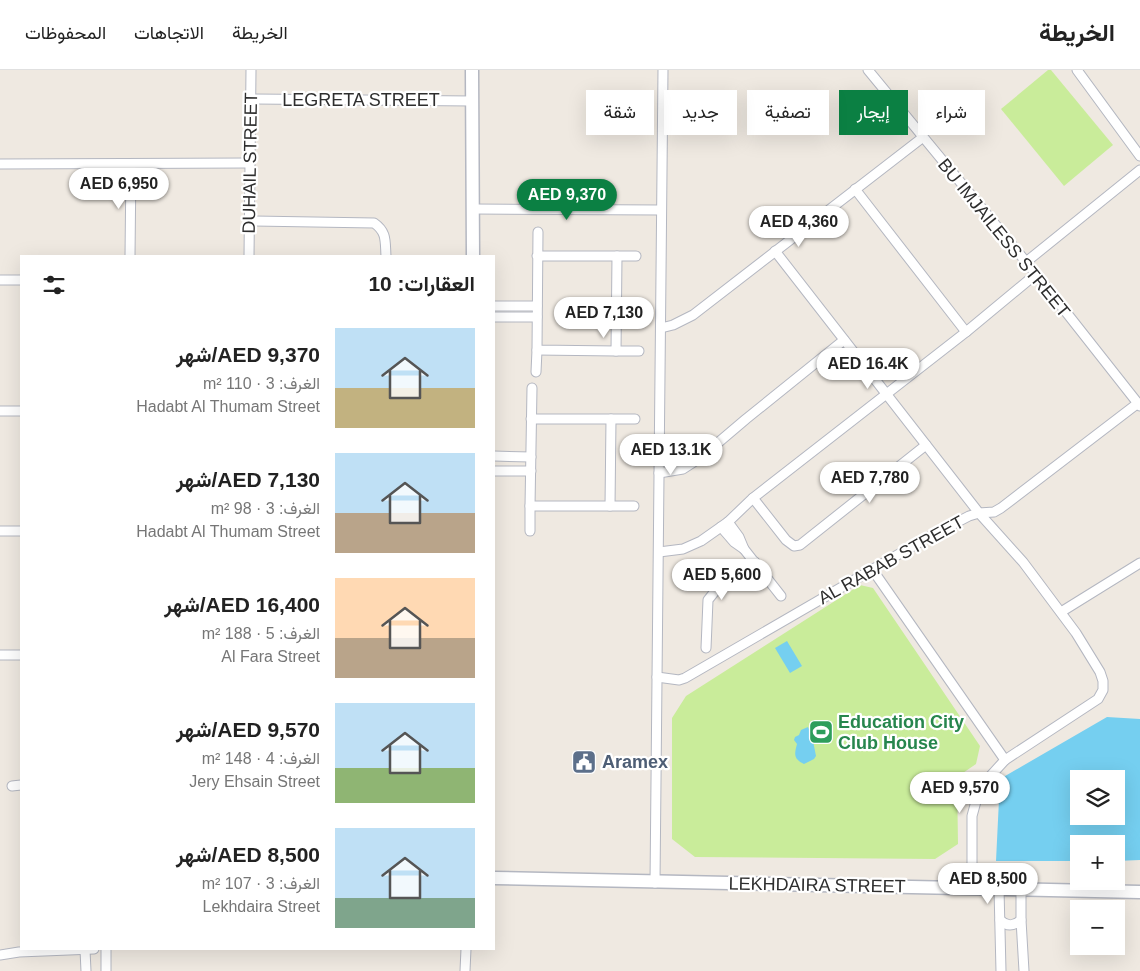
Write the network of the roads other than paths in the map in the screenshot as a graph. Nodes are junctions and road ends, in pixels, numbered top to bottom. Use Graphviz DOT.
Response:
graph roads {
  1 [pos="251,70"];
  2 [pos="472,70"];
  3 [pos="663,70"];
  4 [pos="868,70"];
  5 [pos="1076,70"];
  6 [pos="250,99"];
  7 [pos="472,101"];
  8 [pos="922,138"];
  9 [pos="1140,156"];
  10 [pos="249,163"];
  11 [pos="0,164"];
  12 [pos="131,164"];
  13 [pos="1140,170"];
  14 [pos="855,189"];
  15 [pos="474,209"];
  16 [pos="661,210"];
  17 [pos="249,222"];
  18 [pos="538,232"];
  19 [pos="775,251"];
  20 [pos="130,255"];
  21 [pos="249,255"];
  22 [pos="386,255"];
  23 [pos="473,255"];
  24 [pos="537,256"];
  25 [pos="617,256"];
  26 [pos="636,256"];
  27 [pos="1026,262"];
  28 [pos="1036,274"];
  29 [pos="0,280"];
  30 [pos="20,280"];
  31 [pos="495,306"];
  32 [pos="537,306"];
  33 [pos="495,317"];
  34 [pos="537,317"];
  35 [pos="661,328"];
  36 [pos="966,332"];
  37 [pos="844,340"];
  38 [pos="536,350"];
  39 [pos="616,351"];
  40 [pos="639,351"];
  41 [pos="536,372"];
  42 [pos="532,388"];
  43 [pos="886,394"];
  44 [pos="1139,405"];
  45 [pos="0,411"];
  46 [pos="20,411"];
  47 [pos="531,419"];
  48 [pos="611,419"];
  49 [pos="635,419"];
  50 [pos="926,444"];
  51 [pos="495,456"];
  52 [pos="531,456"];
  53 [pos="495,471"];
  54 [pos="531,471"];
  55 [pos="659,472"];
  56 [pos="753,498"];
  57 [pos="530,506"];
  58 [pos="610,506"];
  59 [pos="634,506"];
  60 [pos="980,513"];
  61 [pos="724,524"];
  62 [pos="0,531"];
  63 [pos="20,531"];
  64 [pos="530,531"];
  65 [pos="659,552"];
  66 [pos="754,562"];
  67 [pos="1140,563"];
  68 [pos="872,569"];
  69 [pos="781,596"];
  70 [pos="1061,612"];
  71 [pos="706,648"];
  72 [pos="0,656"];
  73 [pos="20,656"];
  74 [pos="657,677"];
  75 [pos="1005,760"];
  76 [pos="495,878"];
  77 [pos="655,882"];
  78 [pos="972,888"];
  79 [pos="999,889"];
  80 [pos="1021,889"];
  81 [pos="1140,892"];
  82 [pos="1000,920"];
  83 [pos="1020,920"];
  84 [pos="66,950"];
  85 [pos="90,950"];
  86 [pos="106,950"];
  87 [pos="466,950"];
  88 [pos="0,955"];
  89 [pos="86,971"];
  90 [pos="106,971"];
  91 [pos="465,971"];
  92 [pos="1001,971"];
  93 [pos="1024,971"];
  1 -- 6 [label="street, DUHAIL STREET"];
  2 -- 7 [label="street"];
  3 -- 16 [label="street"];
  4 -- 8 [label="street, BU IMJAILESS STREET"];
  5 -- 9 [label="street"];
  6 -- 7 [label="street, LEGRETA STREET"];
  6 -- 10 [label="street, DUHAIL STREET"];
  7 -- 15 [label="street"];
  8 -- 14 [label="street"];
  8 -- 27 [label="street, BU IMJAILESS STREET"];
  10 -- 12 [label="street"];
  10 -- 17 [label="street, DUHAIL STREET"];
  11 -- 12 [label="street"];
  12 -- 20 [label="street"];
  13 -- 27 [label="street"];
  14 -- 19 [label="street"];
  14 -- 36 [label="street"];
  15 -- 16 [label="street"];
  15 -- 23 [label="street"];
  16 -- 35 [label="street"];
  17 -- 21 [label="street, DUHAIL STREET"];
  17 -- 22 [label="street"];
  18 -- 24 [label="street"];
  19 -- 35 [label="street"];
  19 -- 37 [label="street"];
  24 -- 25 [label="street"];
  24 -- 32 [label="street"];
  25 -- 26 [label="street"];
  25 -- 39 [label="street"];
  27 -- 28 [label="street, BU IMJAILESS STREET"];
  28 -- 36 [label="street"];
  28 -- 44 [label="street, BU IMJAILESS STREET"];
  29 -- 30 [label="street"];
  31 -- 32 [label="street"];
  32 -- 34 [label="street"];
  33 -- 34 [label="street"];
  34 -- 38 [label="street"];
  35 -- 55 [label="street"];
  36 -- 43 [label="street"];
  37 -- 43 [label="street"];
  37 -- 55 [label="street"];
  38 -- 39 [label="street"];
  38 -- 41 [label="street"];
  39 -- 40 [label="street"];
  42 -- 47 [label="street"];
  43 -- 50 [label="street"];
  43 -- 56 [label="street"];
  44 -- 60 [label="street, AL RABAB STREET"];
  45 -- 46 [label="street"];
  47 -- 48 [label="street"];
  47 -- 52 [label="street"];
  48 -- 49 [label="street"];
  48 -- 58 [label="street"];
  50 -- 56 [label="street"];
  50 -- 60 [label="street"];
  51 -- 52 [label="street"];
  52 -- 54 [label="street"];
  53 -- 54 [label="street"];
  54 -- 57 [label="street"];
  55 -- 65 [label="street"];
  56 -- 61 [label="street"];
  57 -- 58 [label="street"];
  57 -- 64 [label="street"];
  58 -- 59 [label="street"];
  60 -- 68 [label="street, AL RABAB STREET"];
  60 -- 70 [label="street"];
  61 -- 65 [label="street"];
  61 -- 66 [label="street"];
  62 -- 63 [label="street"];
  65 -- 74 [label="street"];
  66 -- 69 [label="street"];
  66 -- 71 [label="street"];
  67 -- 70 [label="street"];
  68 -- 74 [label="street, AL RABAB STREET"];
  68 -- 75 [label="street"];
  70 -- 75 [label="street"];
  72 -- 73 [label="street"];
  74 -- 77 [label="street"];
  75 -- 78 [label="street"];
  76 -- 77 [label="street, LEKHDAIRA STREET"];
  77 -- 78 [label="street, LEKHDAIRA STREET"];
  78 -- 79 [label="street, LEKHDAIRA STREET"];
  79 -- 80 [label="street, LEKHDAIRA STREET"];
  79 -- 82 [label="street"];
  80 -- 81 [label="street, LEKHDAIRA STREET"];
  80 -- 83 [label="street"];
  82 -- 83 [label="street"];
  82 -- 92 [label="street"];
  83 -- 93 [label="street"];
  84 -- 88 [label="street"];
  85 -- 89 [label="street"];
  86 -- 90 [label="street"];
  87 -- 91 [label="street"];
}
